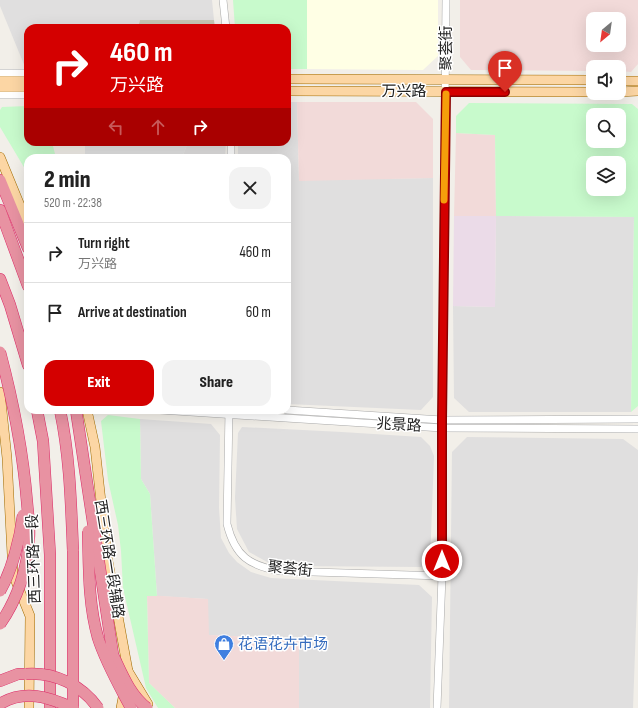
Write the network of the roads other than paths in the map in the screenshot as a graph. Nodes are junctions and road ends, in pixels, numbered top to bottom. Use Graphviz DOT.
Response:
graph roads {
  1 [pos="223,0"];
  2 [pos="446,0"];
  3 [pos="226,24"];
  4 [pos="0,73"];
  5 [pos="24,73"];
  6 [pos="0,80"];
  7 [pos="291,80"];
  8 [pos="446,80"];
  9 [pos="586,80"];
  10 [pos="24,81"];
  11 [pos="626,81"];
  12 [pos="638,81"];
  13 [pos="0,87"];
  14 [pos="24,87"];
  15 [pos="291,91"];
  16 [pos="446,92"];
  17 [pos="586,92"];
  18 [pos="626,92"];
  19 [pos="638,92"];
  20 [pos="0,95"];
  21 [pos="24,95"];
  22 [pos="0,157"];
  23 [pos="0,180"];
  24 [pos="0,210"];
  25 [pos="24,215"];
  26 [pos="24,238"];
  27 [pos="24,275"];
  28 [pos="0,279"];
  29 [pos="0,352"];
  30 [pos="24,352"];
  31 [pos="0,392"];
  32 [pos="1,404"];
  33 [pos="291,410"];
  34 [pos="38,414"];
  35 [pos="61,414"];
  36 [pos="77,414"];
  37 [pos="88,414"];
  38 [pos="229,414"];
  39 [pos="264,414"];
  40 [pos="638,419"];
  41 [pos="442,424"];
  42 [pos="638,429"];
  43 [pos="86,484"];
  44 [pos="26,486"];
  45 [pos="13,574"];
  46 [pos="442,576"];
  47 [pos="0,591"];
  48 [pos="0,599"];
  49 [pos="0,624"];
  50 [pos="128,671"];
  51 [pos="0,681"];
  52 [pos="0,704"];
  53 [pos="30,708"];
  54 [pos="50,708"];
  55 [pos="73,708"];
  56 [pos="98,708"];
  57 [pos="121,708"];
  58 [pos="131,708"];
  59 [pos="147,708"];
  60 [pos="151,708"];
  61 [pos="437,708"];
  1 -- 3 [label="street"];
  2 -- 8 [label="street, 聚荟街"];
  4 -- 5 [label="street"];
  6 -- 10 [label="main road"];
  7 -- 8 [label="main road"];
  8 -- 9 [label="main road"];
  8 -- 16 [label="street, 聚荟街"];
  11 -- 12 [label="main road"];
  13 -- 14 [label="main road"];
  15 -- 16 [label="main road, 万兴路"];
  16 -- 17 [label="main road, 万兴路"];
  16 -- 41 [label="street, 聚荟街"];
  18 -- 19 [label="main road"];
  20 -- 21 [label="street"];
  22 -- 25 [label="main road"];
  23 -- 26 [label="highway"];
  24 -- 27 [label="highway"];
  28 -- 30 [label="highway"];
  29 -- 44 [label="highway, bridge"];
  31 -- 32 [label="main road"];
  32 -- 45 [label="main road"];
  33 -- 41 [label="street, 兆景路"];
  34 -- 54 [label="highway, 西三环路一段, bridge"];
  35 -- 55 [label="highway, bridge"];
  36 -- 43 [label="highway, bridge"];
  37 -- 50 [label="main road, 西三环路一段辅路"];
  38 -- 46 [label="street, 聚荟街"];
  39 -- 41 [label="street, 兆景路"];
  40 -- 41 [label="street, 兆景路"];
  41 -- 42 [label="street, 兆景路"];
  41 -- 46 [label="street, 聚荟街"];
  43 -- 58 [label="highway, bridge"];
  43 -- 59 [label="highway, bridge"];
  44 -- 47 [label="highway, bridge"];
  44 -- 49 [label="highway, bridge"];
  45 -- 48 [label="main road"];
  45 -- 53 [label="main road"];
  46 -- 61 [label="street, 聚荟街"];
  50 -- 57 [label="main road, 西三环路一段辅路"];
  50 -- 60 [label="main road"];
  51 -- 56 [label="highway, bridge"];
  52 -- 55 [label="highway, bridge"];
}
